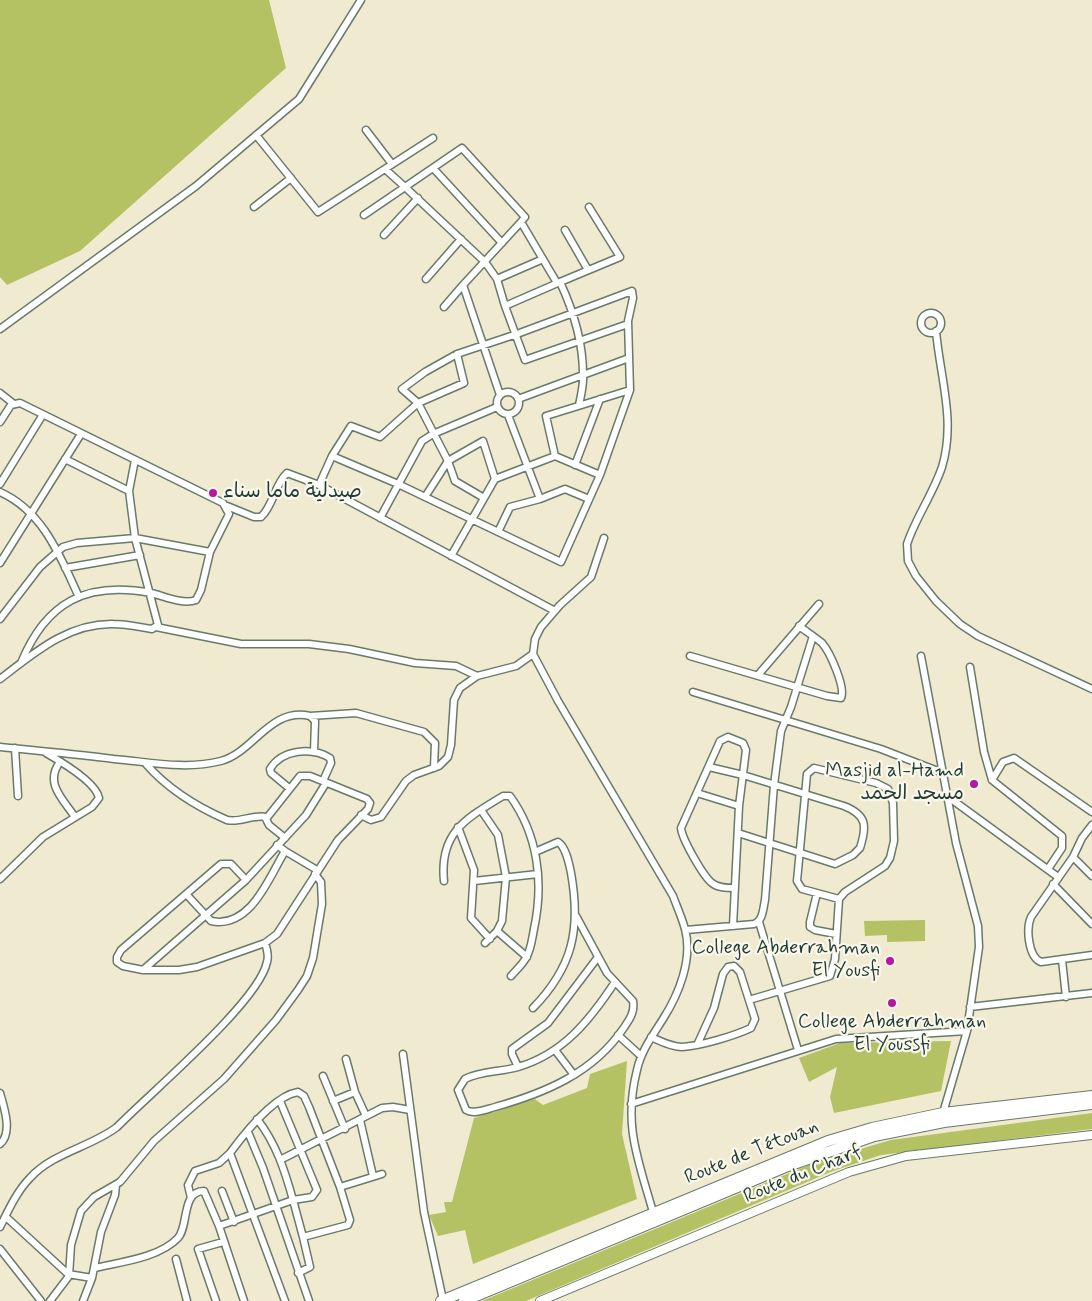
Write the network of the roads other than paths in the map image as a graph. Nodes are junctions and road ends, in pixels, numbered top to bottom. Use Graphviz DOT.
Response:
graph roads {
  1 [pos="361,0"];
  2 [pos="366,130"];
  3 [pos="256,135"];
  4 [pos="433,138"];
  5 [pos="392,164"];
  6 [pos="433,168"];
  7 [pos="385,169"];
  8 [pos="291,178"];
  9 [pos="405,187"];
  10 [pos="418,198"];
  11 [pos="254,207"];
  12 [pos="589,207"];
  13 [pos="364,215"];
  14 [pos="521,222"];
  15 [pos="565,230"];
  16 [pos="384,235"];
  17 [pos="461,239"];
  18 [pos="502,243"];
  19 [pos="543,259"];
  20 [pos="485,262"];
  21 [pos="588,270"];
  22 [pos="426,279"];
  23 [pos="497,279"];
  24 [pos="559,283"];
  25 [pos="463,285"];
  26 [pos="505,306"];
  27 [pos="444,307"];
  28 [pos="574,313"];
  29 [pos="628,324"];
  30 [pos="0,329"];
  31 [pos="936,331"];
  32 [pos="517,334"];
  33 [pos="578,340"];
  34 [pos="485,345"];
  35 [pos="456,354"];
  36 [pos="629,358"];
  37 [pos="583,374"];
  38 [pos="630,390"];
  39 [pos="0,393"];
  40 [pos="500,395"];
  41 [pos="518,399"];
  42 [pos="600,399"];
  43 [pos="418,403"];
  44 [pos="14,404"];
  45 [pos="579,405"];
  46 [pos="497,407"];
  47 [pos="508,415"];
  48 [pos="42,416"];
  49 [pos="0,422"];
  50 [pos="81,434"];
  51 [pos="433,434"];
  52 [pos="332,456"];
  53 [pos="555,456"];
  54 [pos="64,459"];
  55 [pos="135,460"];
  56 [pos="448,461"];
  57 [pos="576,465"];
  58 [pos="528,467"];
  59 [pos="600,476"];
  60 [pos="495,479"];
  61 [pos="0,484"];
  62 [pos="398,484"];
  63 [pos="319,485"];
  64 [pos="129,491"];
  65 [pos="1,494"];
  66 [pos="425,497"];
  67 [pos="484,498"];
  68 [pos="540,499"];
  69 [pos="589,499"];
  70 [pos="227,506"];
  71 [pos="32,512"];
  72 [pos="380,518"];
  73 [pos="472,520"];
  74 [pos="498,532"];
  75 [pos="135,538"];
  76 [pos="604,538"];
  77 [pos="58,550"];
  78 [pos="210,552"];
  79 [pos="140,555"];
  80 [pos="451,556"];
  81 [pos="0,563"];
  82 [pos="66,568"];
  83 [pos="151,593"];
  84 [pos="79,597"];
  85 [pos="819,604"];
  86 [pos="555,610"];
  87 [pos="0,619"];
  88 [pos="799,626"];
  89 [pos="156,628"];
  90 [pos="813,636"];
  91 [pos="534,654"];
  92 [pos="690,656"];
  93 [pos="921,656"];
  94 [pos="20,663"];
  95 [pos="970,667"];
  96 [pos="758,675"];
  97 [pos="477,676"];
  98 [pos="0,679"];
  99 [pos="797,686"];
  100 [pos="1092,689"];
  101 [pos="693,692"];
  102 [pos="310,716"];
  103 [pos="786,721"];
  104 [pos="0,747"];
  105 [pos="15,748"];
  106 [pos="42,751"];
  107 [pos="314,752"];
  108 [pos="60,762"];
  109 [pos="146,764"];
  110 [pos="709,767"];
  111 [pos="434,768"];
  112 [pos="944,773"];
  113 [pos="743,775"];
  114 [pos="992,780"];
  115 [pos="325,782"];
  116 [pos="774,785"];
  117 [pos="288,788"];
  118 [pos="697,792"];
  119 [pos="805,795"];
  120 [pos="18,796"];
  121 [pos="947,796"];
  122 [pos="739,806"];
  123 [pos="481,810"];
  124 [pos="1092,812"];
  125 [pos="361,815"];
  126 [pos="75,817"];
  127 [pos="266,817"];
  128 [pos="458,827"];
  129 [pos="1092,827"];
  130 [pos="738,833"];
  131 [pos="285,838"];
  132 [pos="769,842"];
  133 [pos="278,845"];
  134 [pos="285,851"];
  135 [pos="535,852"];
  136 [pos="800,852"];
  137 [pos="1072,857"];
  138 [pos="1048,869"];
  139 [pos="316,872"];
  140 [pos="538,874"];
  141 [pos="1092,876"];
  142 [pos="506,877"];
  143 [pos="1058,877"];
  144 [pos="0,878"];
  145 [pos="246,880"];
  146 [pos="444,880"];
  147 [pos="474,881"];
  148 [pos="1053,884"];
  149 [pos="735,888"];
  150 [pos="817,894"];
  151 [pos="187,895"];
  152 [pos="839,899"];
  153 [pos="576,916"];
  154 [pos="206,917"];
  155 [pos="759,922"];
  156 [pos="1092,924"];
  157 [pos="733,926"];
  158 [pos="686,930"];
  159 [pos="497,931"];
  160 [pos="836,934"];
  161 [pos="265,943"];
  162 [pos="1092,955"];
  163 [pos="527,957"];
  164 [pos="598,957"];
  165 [pos="1062,960"];
  166 [pos="143,970"];
  167 [pos="511,976"];
  168 [pos="615,982"];
  169 [pos="781,990"];
  170 [pos="1092,994"];
  171 [pos="1066,997"];
  172 [pos="749,1000"];
  173 [pos="970,1007"];
  174 [pos="533,1008"];
  175 [pos="967,1031"];
  176 [pos="618,1035"];
  177 [pos="651,1037"];
  178 [pos="698,1043"];
  179 [pos="555,1050"];
  180 [pos="798,1050"];
  181 [pos="403,1054"];
  182 [pos="641,1056"];
  183 [pos="346,1059"];
  184 [pos="518,1067"];
  185 [pos="574,1075"];
  186 [pos="323,1076"];
  187 [pos="355,1092"];
  188 [pos="0,1093"];
  189 [pos="1092,1096"];
  190 [pos="334,1101"];
  191 [pos="280,1102"];
  192 [pos="631,1104"];
  193 [pos="1092,1104"];
  194 [pos="410,1110"];
  195 [pos="943,1113"];
  196 [pos="363,1118"];
  197 [pos="257,1119"];
  198 [pos="345,1128"];
  199 [pos="248,1132"];
  200 [pos="1092,1134"];
  201 [pos="321,1139"];
  202 [pos="0,1144"];
  203 [pos="299,1150"];
  204 [pos="230,1153"];
  205 [pos="280,1160"];
  206 [pos="382,1174"];
  207 [pos="373,1176"];
  208 [pos="116,1186"];
  209 [pos="340,1187"];
  210 [pos="222,1191"];
  211 [pos="191,1198"];
  212 [pos="293,1200"];
  213 [pos="276,1207"];
  214 [pos="654,1212"];
  215 [pos="254,1215"];
  216 [pos="6,1217"];
  217 [pos="234,1222"];
  218 [pos="219,1226"];
  219 [pos="0,1227"];
  220 [pos="303,1237"];
  221 [pos="223,1242"];
  222 [pos="0,1249"];
  223 [pos="176,1259"];
  224 [pos="95,1268"];
  225 [pos="298,1273"];
  226 [pos="69,1274"];
  227 [pos="92,1278"];
  228 [pos="41,1301"];
  229 [pos="50,1301"];
  230 [pos="83,1301"];
  231 [pos="188,1301"];
  232 [pos="216,1301"];
  233 [pos="244,1301"];
  234 [pos="285,1301"];
  235 [pos="309,1301"];
  236 [pos="442,1301"];
  237 [pos="464,1301"];
  238 [pos="540,1301"];
  1 -- 3 [label="street"];
  2 -- 5 [label="street"];
  3 -- 8 [label="street"];
  3 -- 30 [label="street"];
  4 -- 5 [label="street"];
  5 -- 7 [label="street"];
  6 -- 9 [label="street"];
  6 -- 14 [label="street"];
  6 -- 18 [label="street"];
  7 -- 8 [label="street"];
  7 -- 9 [label="street"];
  8 -- 11 [label="street"];
  9 -- 10 [label="street"];
  9 -- 13 [label="street"];
  10 -- 16 [label="street"];
  10 -- 17 [label="street"];
  12 -- 21 [label="street"];
  14 -- 18 [label="street"];
  14 -- 19 [label="street"];
  15 -- 21 [label="street"];
  17 -- 20 [label="street"];
  17 -- 22 [label="street"];
  18 -- 20 [label="street"];
  19 -- 23 [label="street"];
  19 -- 24 [label="street"];
  20 -- 23 [label="street"];
  20 -- 25 [label="street"];
  21 -- 24 [label="street"];
  23 -- 26 [label="street"];
  24 -- 26 [label="street"];
  24 -- 28 [label="street"];
  25 -- 27 [label="street"];
  25 -- 34 [label="street"];
  26 -- 32 [label="street"];
  28 -- 29 [label="street"];
  28 -- 32 [label="street"];
  28 -- 33 [label="street"];
  29 -- 33 [label="street"];
  29 -- 36 [label="street"];
  31 -- 100 [label="street"];
  32 -- 33 [label="street"];
  32 -- 34 [label="street"];
  33 -- 37 [label="street"];
  34 -- 35 [label="street"];
  34 -- 40 [label="street"];
  35 -- 43 [label="street"];
  35 -- 43 [label="street"];
  36 -- 37 [label="street"];
  36 -- 38 [label="street"];
  37 -- 41 [label="street"];
  37 -- 45 [label="street"];
  38 -- 42 [label="street"];
  38 -- 59 [label="street"];
  39 -- 44 [label="street"];
  40 -- 41 [label="street"];
  40 -- 46 [label="street"];
  41 -- 47 [label="street"];
  42 -- 45 [label="street"];
  42 -- 57 [label="street"];
  43 -- 51 [label="street"];
  43 -- 52 [label="street"];
  44 -- 48 [label="street"];
  44 -- 49 [label="street"];
  45 -- 53 [label="street"];
  46 -- 47 [label="street"];
  46 -- 51 [label="street"];
  47 -- 58 [label="street"];
  48 -- 50 [label="street"];
  48 -- 61 [label="street"];
  50 -- 54 [label="street"];
  50 -- 55 [label="street"];
  51 -- 56 [label="street"];
  51 -- 62 [label="street"];
  52 -- 62 [label="street"];
  52 -- 63 [label="street"];
  53 -- 57 [label="street"];
  53 -- 58 [label="street"];
  54 -- 64 [label="street"];
  54 -- 71 [label="street"];
  55 -- 64 [label="street"];
  55 -- 70 [label="street"];
  56 -- 60 [label="street"];
  56 -- 66 [label="street"];
  56 -- 67 [label="street"];
  57 -- 59 [label="street"];
  58 -- 60 [label="street"];
  58 -- 68 [label="street"];
  59 -- 69 [label="street"];
  60 -- 67 [label="street"];
  62 -- 66 [label="street"];
  62 -- 72 [label="street"];
  63 -- 70 [label="street"];
  63 -- 72 [label="street"];
  64 -- 75 [label="street"];
  65 -- 71 [label="street"];
  66 -- 73 [label="street"];
  67 -- 73 [label="street"];
  68 -- 69 [label="street"];
  68 -- 74 [label="street"];
  69 -- 74 [label="street"];
  70 -- 78 [label="street"];
  71 -- 77 [label="street"];
  71 -- 81 [label="street"];
  72 -- 80 [label="street"];
  73 -- 74 [label="street"];
  73 -- 80 [label="street"];
  75 -- 77 [label="street"];
  75 -- 78 [label="street"];
  75 -- 79 [label="street"];
  76 -- 86 [label="street"];
  77 -- 82 [label="street"];
  77 -- 87 [label="street"];
  78 -- 83 [label="street"];
  79 -- 82 [label="street"];
  79 -- 83 [label="street"];
  80 -- 86 [label="street"];
  82 -- 84 [label="street"];
  83 -- 84 [label="street"];
  83 -- 89 [label="street"];
  84 -- 94 [label="street"];
  85 -- 88 [label="street"];
  86 -- 91 [label="street"];
  88 -- 90 [label="street"];
  88 -- 96 [label="street"];
  89 -- 94 [label="street"];
  89 -- 97 [label="street"];
  90 -- 99 [label="street"];
  90 -- 99 [label="street"];
  91 -- 97 [label="street"];
  91 -- 158 [label="street"];
  92 -- 96 [label="street"];
  93 -- 112 [label="street"];
  94 -- 98 [label="street"];
  95 -- 114 [label="street"];
  96 -- 99 [label="street"];
  97 -- 111 [label="street"];
  99 -- 103 [label="street"];
  101 -- 103 [label="street"];
  102 -- 107 [label="street"];
  102 -- 109 [label="street"];
  102 -- 111 [label="street"];
  103 -- 112 [label="street"];
  103 -- 116 [label="street"];
  104 -- 105 [label="street"];
  105 -- 106 [label="street"];
  105 -- 120 [label="street"];
  106 -- 108 [label="street"];
  106 -- 109 [label="street"];
  107 -- 115 [label="street"];
  107 -- 117 [label="street"];
  108 -- 126 [label="street"];
  108 -- 126 [label="street"];
  109 -- 127 [label="street"];
  110 -- 113 [label="street"];
  110 -- 113 [label="street"];
  110 -- 118 [label="street"];
  111 -- 125 [label="street"];
  112 -- 121 [label="street"];
  113 -- 116 [label="street"];
  113 -- 122 [label="street"];
  114 -- 124 [label="street"];
  114 -- 138 [label="street"];
  115 -- 117 [label="street"];
  115 -- 125 [label="street"];
  115 -- 131 [label="street"];
  116 -- 119 [label="street"];
  116 -- 132 [label="street"];
  117 -- 127 [label="street"];
  118 -- 122 [label="street"];
  118 -- 149 [label="street"];
  119 -- 136 [label="street"];
  119 -- 136 [label="street"];
  119 -- 152 [label="street"];
  121 -- 138 [label="street"];
  121 -- 173 [label="street"];
  122 -- 130 [label="street"];
  123 -- 128 [label="street"];
  123 -- 135 [label="street"];
  123 -- 142 [label="street"];
  125 -- 139 [label="street"];
  126 -- 144 [label="street"];
  127 -- 131 [label="street"];
  128 -- 146 [label="street"];
  128 -- 147 [label="street"];
  129 -- 137 [label="street"];
  130 -- 132 [label="street"];
  130 -- 149 [label="street"];
  131 -- 133 [label="street"];
  132 -- 136 [label="street"];
  132 -- 155 [label="street"];
  133 -- 134 [label="street"];
  133 -- 145 [label="street"];
  134 -- 139 [label="street"];
  134 -- 154 [label="street"];
  135 -- 140 [label="street"];
  135 -- 153 [label="street"];
  136 -- 150 [label="street"];
  137 -- 141 [label="street"];
  137 -- 143 [label="street"];
  138 -- 143 [label="street"];
  139 -- 161 [label="street"];
  139 -- 208 [label="street"];
  140 -- 142 [label="street"];
  140 -- 163 [label="street"];
  142 -- 147 [label="street"];
  142 -- 159 [label="street"];
  143 -- 148 [label="street"];
  145 -- 151 [label="street"];
  145 -- 154 [label="street"];
  147 -- 159 [label="street"];
  148 -- 156 [label="street"];
  148 -- 165 [label="street"];
  149 -- 157 [label="street"];
  150 -- 152 [label="street"];
  150 -- 160 [label="street"];
  151 -- 154 [label="street"];
  151 -- 166 [label="street"];
  152 -- 160 [label="street"];
  153 -- 164 [label="street"];
  153 -- 174 [label="street"];
  154 -- 166 [label="street"];
  155 -- 157 [label="street"];
  155 -- 169 [label="street"];
  157 -- 158 [label="street"];
  158 -- 177 [label="street"];
  159 -- 163 [label="street"];
  160 -- 169 [label="street"];
  161 -- 166 [label="street"];
  161 -- 216 [label="street"];
  162 -- 165 [label="street"];
  163 -- 167 [label="street"];
  164 -- 168 [label="street"];
  164 -- 184 [label="street"];
  165 -- 171 [label="street"];
  168 -- 176 [label="street"];
  168 -- 179 [label="street"];
  169 -- 172 [label="street"];
  169 -- 180 [label="street"];
  170 -- 171 [label="street"];
  171 -- 173 [label="street"];
  172 -- 178 [label="street"];
  172 -- 178 [label="street"];
  173 -- 175 [label="street"];
  175 -- 180 [label="street"];
  175 -- 195 [label="street"];
  176 -- 182 [label="street"];
  176 -- 185 [label="street"];
  177 -- 178 [label="street"];
  177 -- 182 [label="street"];
  179 -- 184 [label="street"];
  179 -- 185 [label="street"];
  180 -- 192 [label="street"];
  181 -- 194 [label="street"];
  182 -- 192 [label="street"];
  183 -- 187 [label="street"];
  184 -- 185 [label="street"];
  186 -- 190 [label="street"];
  187 -- 190 [label="street"];
  187 -- 196 [label="street"];
  188 -- 202 [label="street"];
  189 -- 195 [label="highway, Route de Tétouan"];
  190 -- 198 [label="street"];
  191 -- 197 [label="street"];
  191 -- 201 [label="street"];
  191 -- 203 [label="street"];
  192 -- 214 [label="street"];
  193 -- 237 [label="highway, Route de Tétouan"];
  194 -- 196 [label="street"];
  194 -- 236 [label="street"];
  195 -- 214 [label="highway, Route de Tétouan"];
  196 -- 198 [label="street"];
  196 -- 207 [label="street"];
  197 -- 199 [label="street"];
  197 -- 205 [label="street"];
  198 -- 201 [label="street"];
  199 -- 204 [label="street"];
  199 -- 213 [label="street"];
  200 -- 238 [label="street, Route du Charf"];
  201 -- 203 [label="street"];
  201 -- 209 [label="street"];
  203 -- 205 [label="street"];
  203 -- 212 [label="street"];
  204 -- 211 [label="street"];
  204 -- 215 [label="street"];
  205 -- 212 [label="street"];
  206 -- 207 [label="street"];
  207 -- 209 [label="street"];
  208 -- 224 [label="street"];
  208 -- 226 [label="street"];
  209 -- 220 [label="street"];
  210 -- 217 [label="street"];
  211 -- 218 [label="street"];
  211 -- 224 [label="street"];
  212 -- 213 [label="street"];
  212 -- 220 [label="street"];
  213 -- 215 [label="street"];
  213 -- 225 [label="street"];
  214 -- 236 [label="highway, Route de Tétouan"];
  215 -- 217 [label="street"];
  215 -- 234 [label="street"];
  216 -- 219 [label="street"];
  216 -- 226 [label="street"];
  217 -- 218 [label="street"];
  218 -- 221 [label="street"];
  220 -- 225 [label="street"];
  221 -- 232 [label="street"];
  221 -- 233 [label="street"];
  222 -- 228 [label="street"];
  223 -- 231 [label="street"];
  224 -- 227 [label="street"];
  225 -- 235 [label="street"];
  226 -- 227 [label="street"];
  226 -- 229 [label="street"];
  227 -- 230 [label="street"];
}
